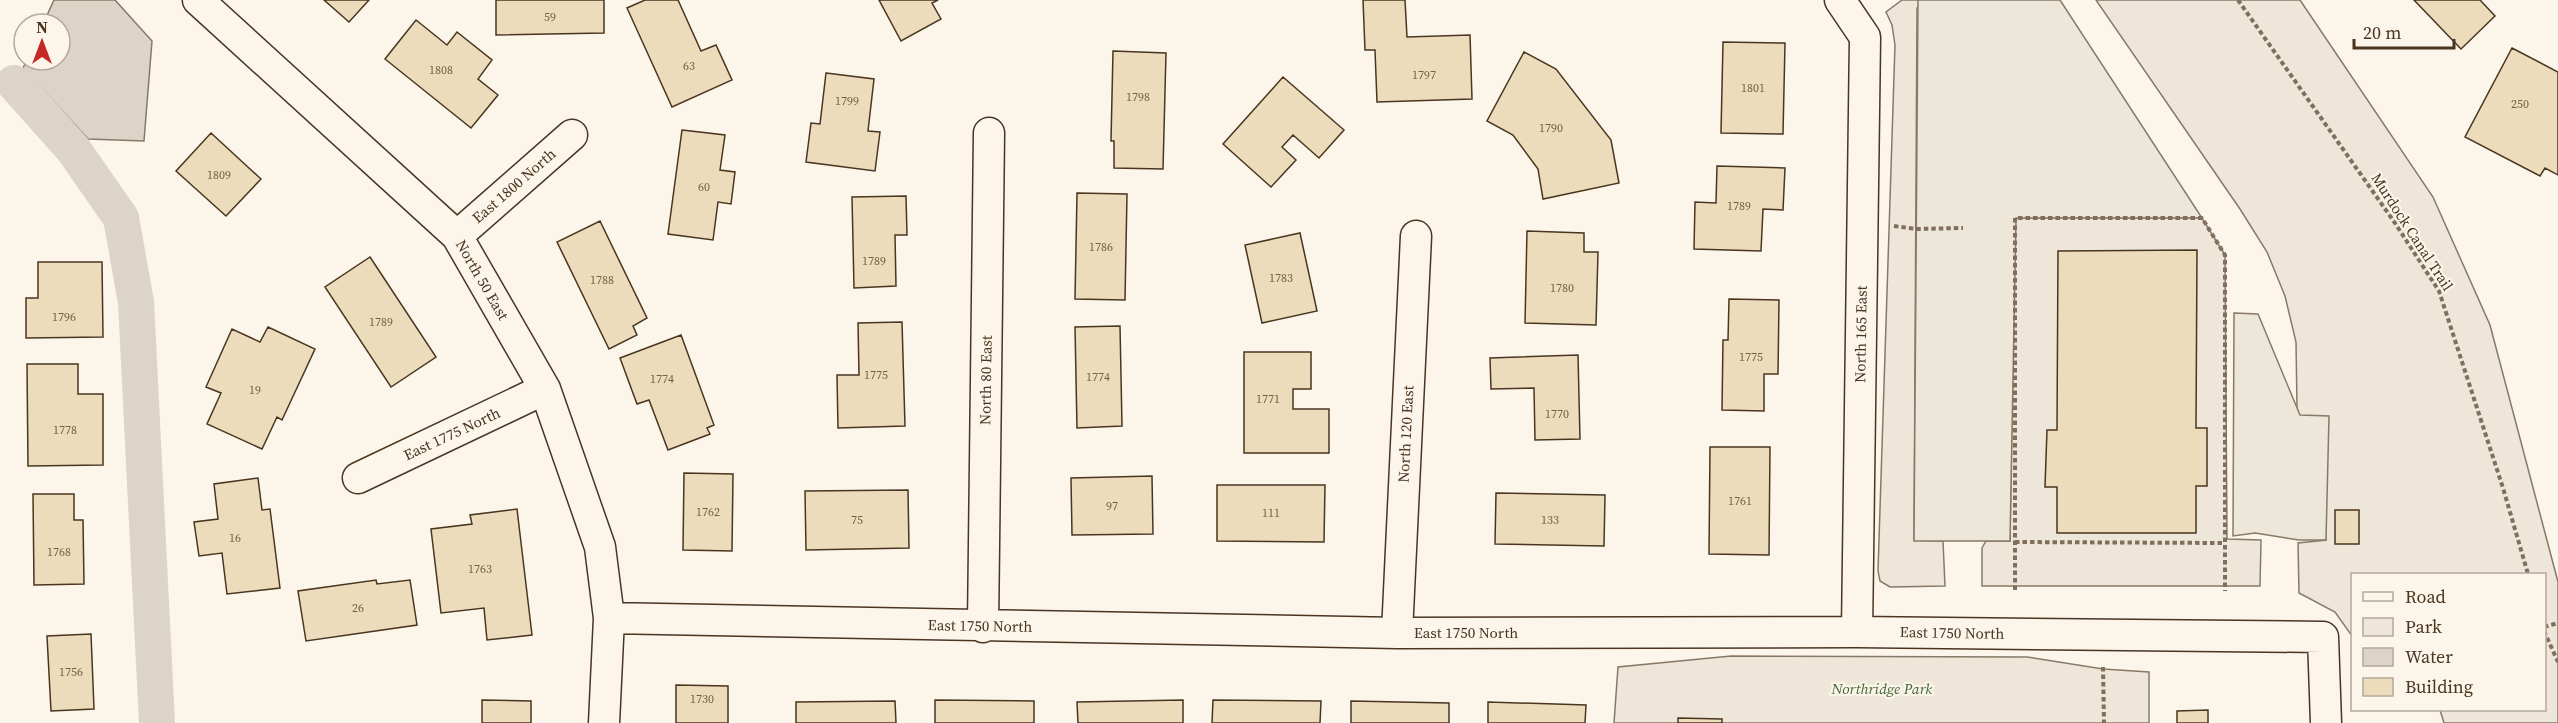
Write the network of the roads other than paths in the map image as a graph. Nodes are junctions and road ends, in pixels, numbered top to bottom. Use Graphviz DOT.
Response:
graph roads {
  1 [pos="198,0"];
  2 [pos="1840,0"];
  3 [pos="989,132"];
  4 [pos="572,135"];
  5 [pos="457,236"];
  6 [pos="1416,236"];
  7 [pos="545,389"];
  8 [pos="358,478"];
  9 [pos="609,618"];
  10 [pos="983,627"];
  11 [pos="1857,632"];
  12 [pos="1397,633"];
  13 [pos="604,723"];
  14 [pos="2326,723"];
  1 -- 5 [label="street, North 50 East"];
  2 -- 11 [label="street, North 165 East"];
  3 -- 10 [label="street, North 80 East"];
  4 -- 5 [label="street, East 1800 North"];
  5 -- 7 [label="street, North 50 East"];
  6 -- 12 [label="street, North 120 East"];
  7 -- 8 [label="street, East 1775 North"];
  7 -- 9 [label="street, North 50 East"];
  9 -- 10 [label="street, East 1750 North"];
  9 -- 13 [label="street, North 50 East"];
  10 -- 12 [label="street, East 1750 North"];
  11 -- 12 [label="street, East 1750 North"];
  11 -- 14 [label="street, East 1750 North"];
}
